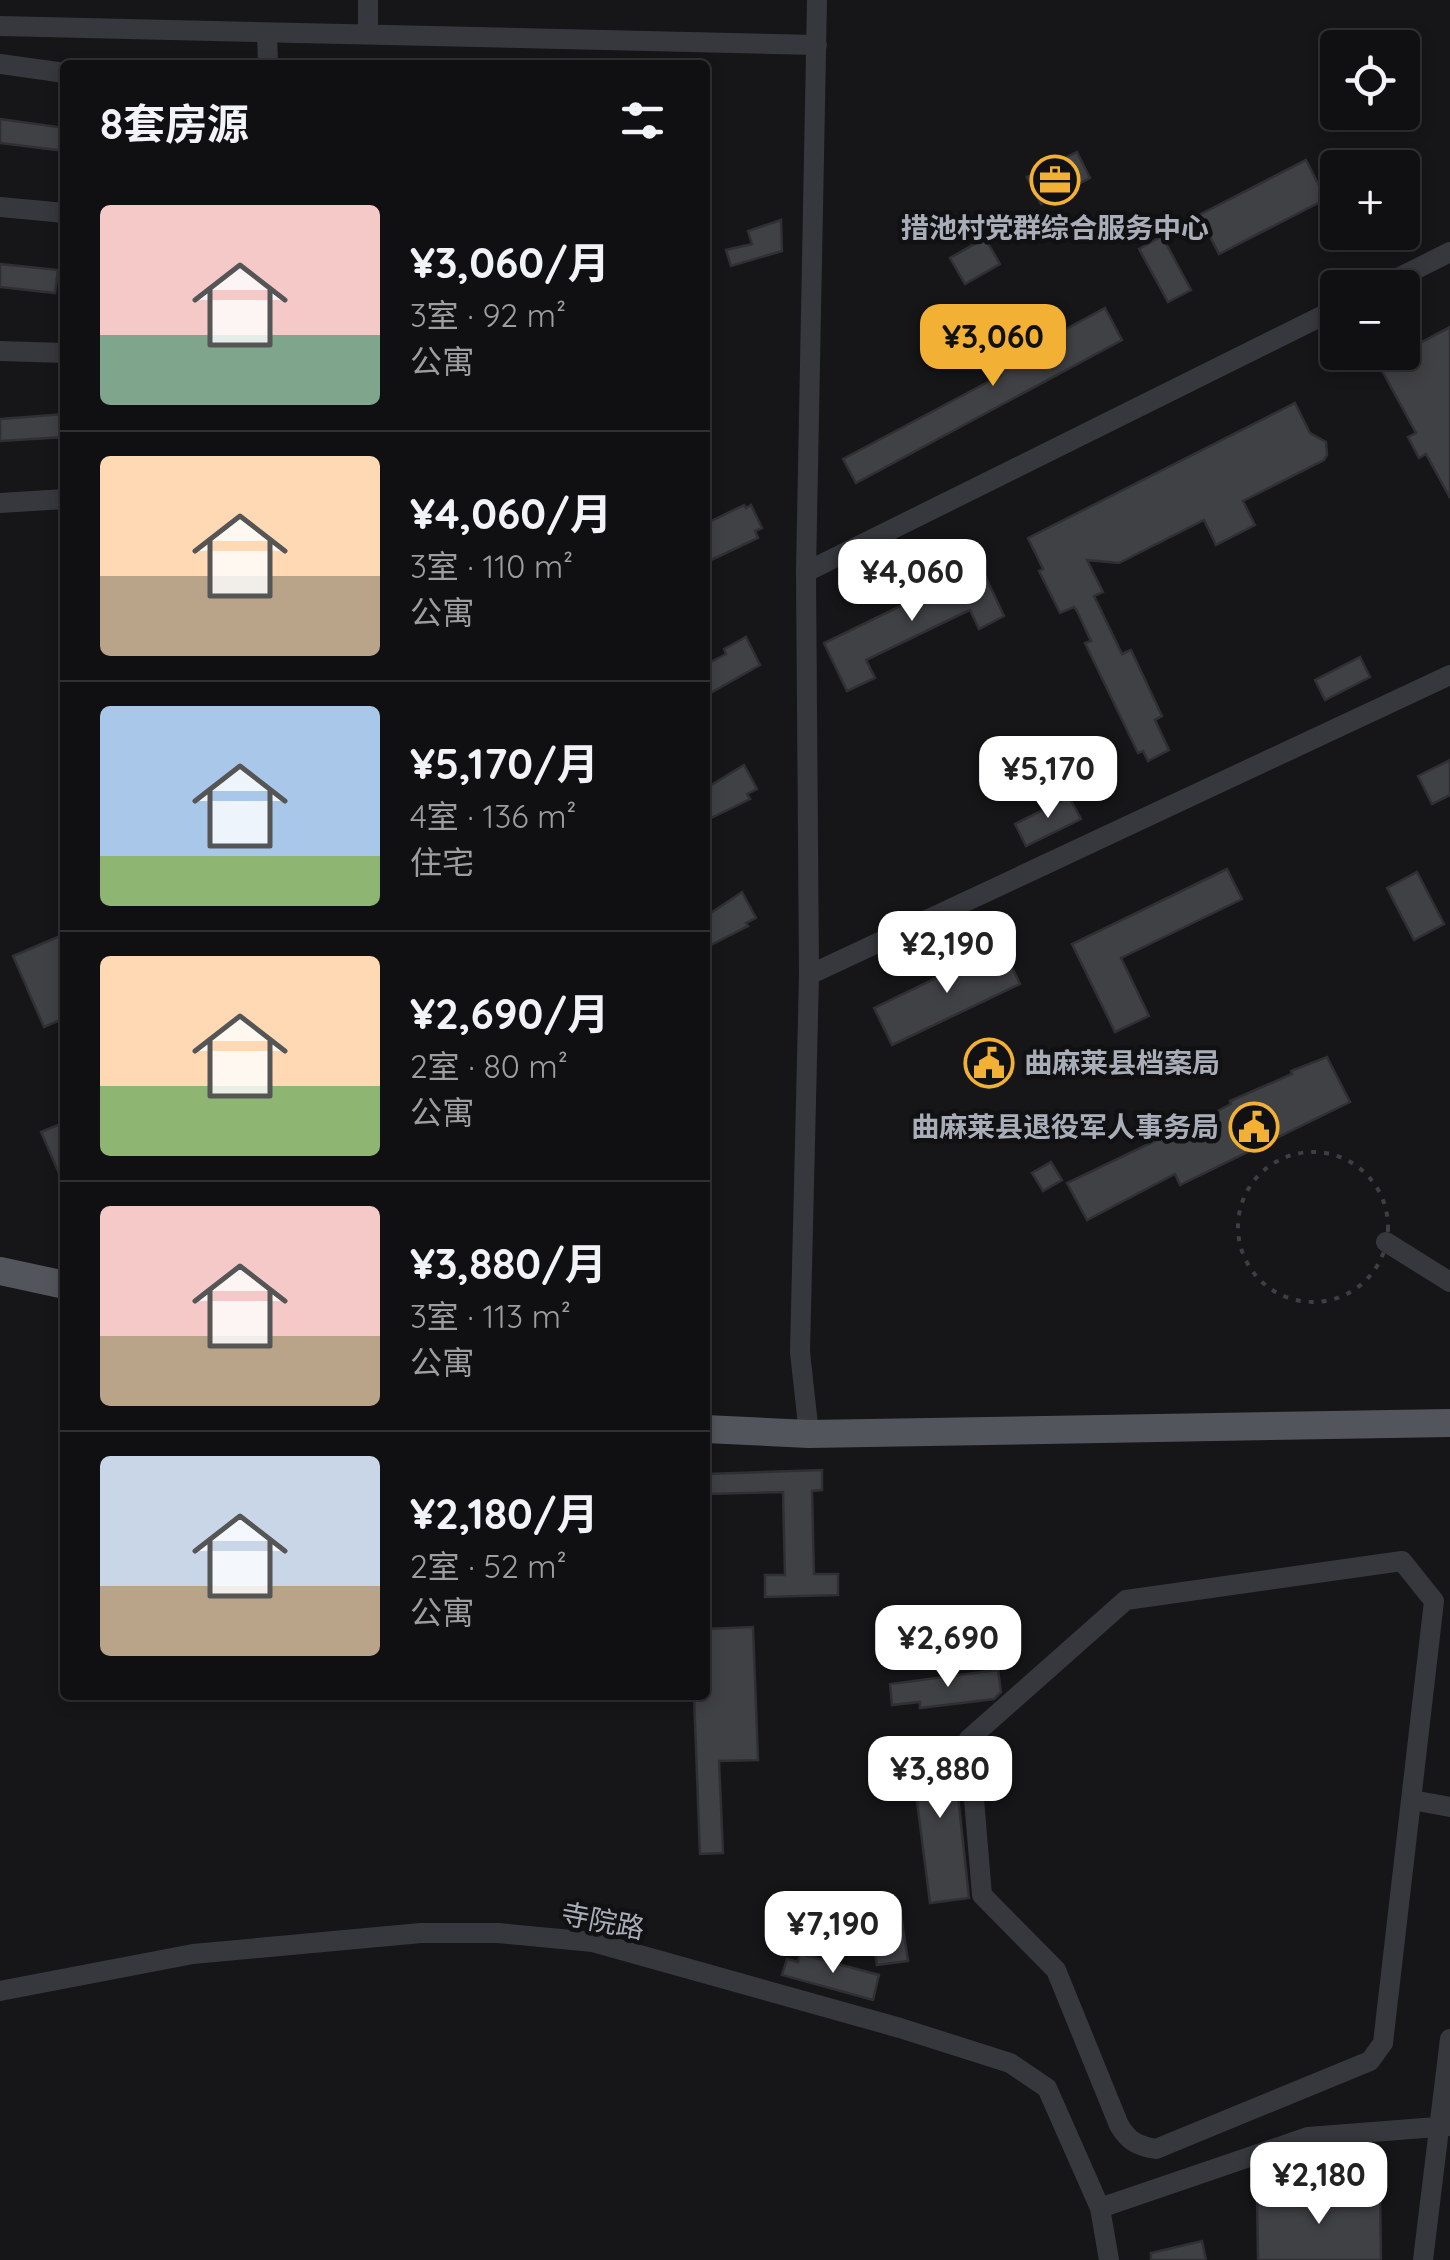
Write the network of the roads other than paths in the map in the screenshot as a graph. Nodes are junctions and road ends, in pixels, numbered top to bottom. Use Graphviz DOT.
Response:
graph roads {
  1 [pos="368,0"];
  2 [pos="817,0"];
  3 [pos="0,26"];
  4 [pos="368,32"];
  5 [pos="266,33"];
  6 [pos="816,45"];
  7 [pos="268,60"];
  8 [pos="0,64"];
  9 [pos="60,73"];
  10 [pos="0,206"];
  11 [pos="60,212"];
  12 [pos="1450,252"];
  13 [pos="1414,270"];
  14 [pos="1320,317"];
  15 [pos="0,351"];
  16 [pos="60,353"];
  17 [pos="60,499"];
  18 [pos="0,503"];
  19 [pos="806,572"];
  20 [pos="1450,674"];
  21 [pos="809,975"];
  22 [pos="1386,1242"];
  23 [pos="0,1272"];
  24 [pos="1450,1282"];
  25 [pos="60,1284"];
  26 [pos="1450,1423"];
  27 [pos="710,1430"];
  28 [pos="810,1434"];
  29 [pos="1412,1800"];
  30 [pos="1450,1807"];
  31 [pos="0,1991"];
  32 [pos="1450,2039"];
  33 [pos="1446,2125"];
  34 [pos="1100,2208"];
  35 [pos="1109,2260"];
  36 [pos="1424,2260"];
  1 -- 4 [label="street"];
  2 -- 6 [label="street"];
  3 -- 5 [label="street"];
  4 -- 5 [label="street"];
  4 -- 6 [label="street"];
  5 -- 7 [label="street"];
  6 -- 19 [label="street"];
  8 -- 9 [label="street"];
  10 -- 11 [label="street"];
  12 -- 13 [label="street"];
  14 -- 19 [label="street"];
  15 -- 16 [label="street"];
  17 -- 18 [label="street"];
  19 -- 21 [label="street"];
  20 -- 21 [label="street"];
  21 -- 28 [label="street"];
  22 -- 24 [label="street"];
  23 -- 25 [label="main road"];
  26 -- 28 [label="main road"];
  27 -- 28 [label="main road"];
  29 -- 29 [label="street"];
  29 -- 30 [label="street"];
  31 -- 34 [label="street, 寺院路"];
  32 -- 33 [label="street"];
  33 -- 34 [label="street"];
  33 -- 36 [label="street"];
  34 -- 35 [label="street, 寺院路"];
}
